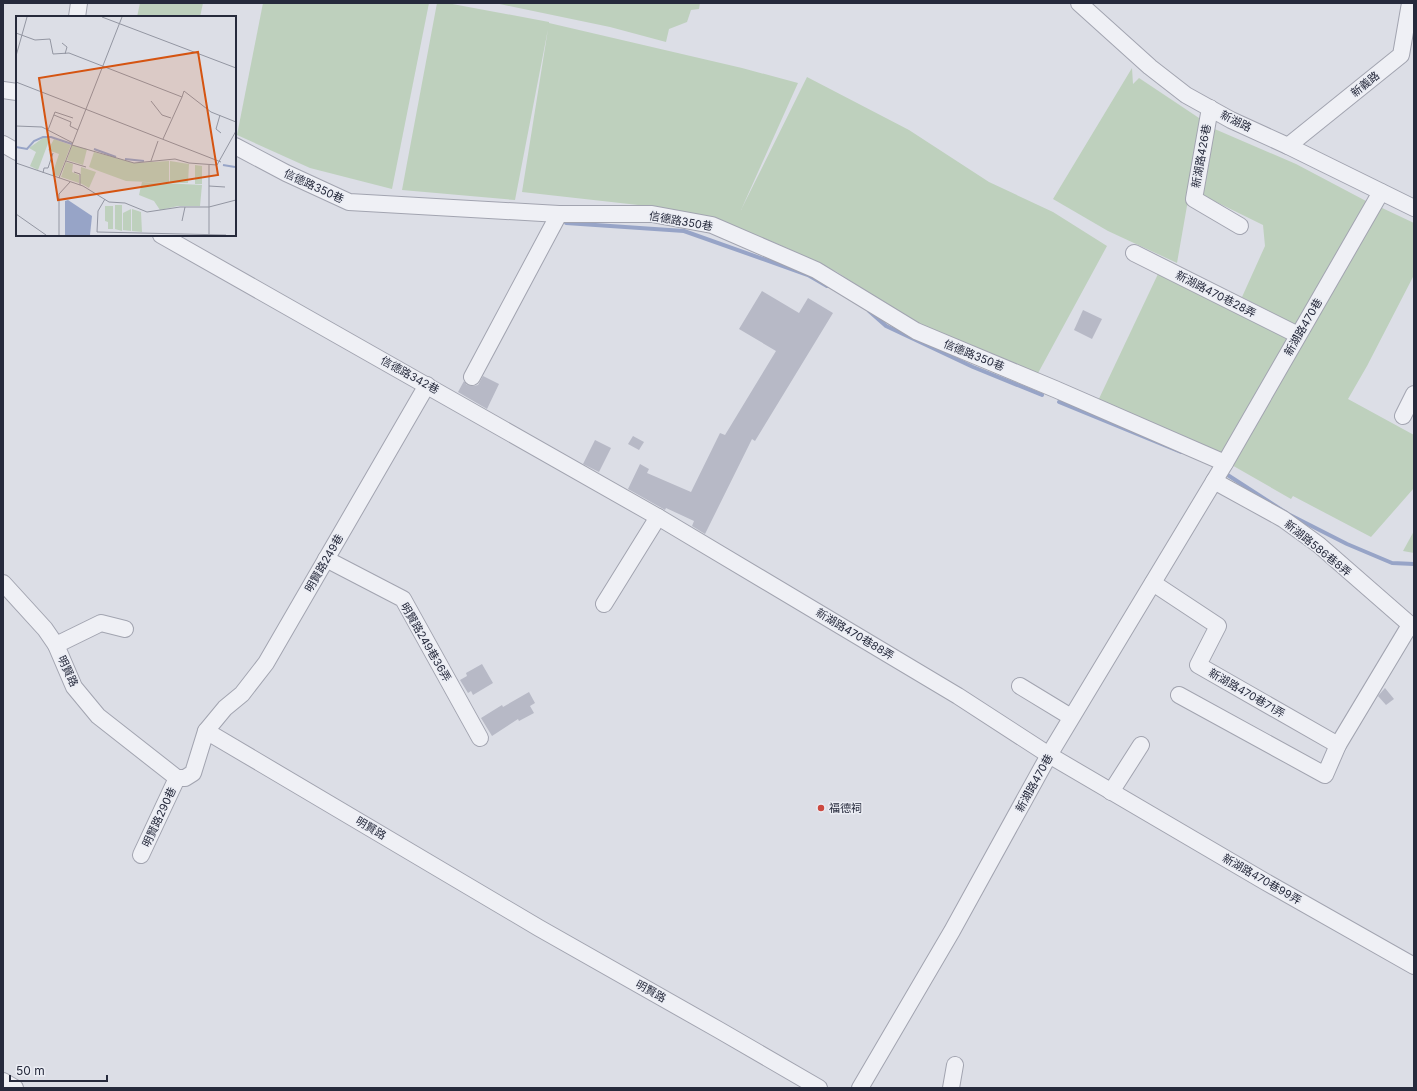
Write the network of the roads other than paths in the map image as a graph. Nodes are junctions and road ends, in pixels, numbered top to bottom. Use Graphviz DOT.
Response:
graph roads {
  1 [pos="79,3"];
  2 [pos="1080,3"];
  3 [pos="1410,3"];
  4 [pos="77,16"];
  5 [pos="3,90"];
  6 [pos="16,92"];
  7 [pos="1210,108"];
  8 [pos="3,144"];
  9 [pos="1288,146"];
  10 [pos="236,147"];
  11 [pos="16,151"];
  12 [pos="1381,192"];
  13 [pos="1414,208"];
  14 [pos="559,214"];
  15 [pos="1240,226"];
  16 [pos="163,236"];
  17 [pos="1134,253"];
  18 [pos="1298,335"];
  19 [pos="472,377"];
  20 [pos="427,385"];
  21 [pos="1414,394"];
  22 [pos="1403,416"];
  23 [pos="1225,463"];
  24 [pos="1214,481"];
  25 [pos="658,517"];
  26 [pos="326,559"];
  27 [pos="3,583"];
  28 [pos="1153,583"];
  29 [pos="604,604"];
  30 [pos="1412,626"];
  31 [pos="125,629"];
  32 [pos="56,645"];
  33 [pos="1020,686"];
  34 [pos="1178,695"];
  35 [pos="1071,717"];
  36 [pos="206,731"];
  37 [pos="480,738"];
  38 [pos="1141,746"];
  39 [pos="1338,746"];
  40 [pos="1049,755"];
  41 [pos="177,778"];
  42 [pos="1111,792"];
  43 [pos="141,855"];
  44 [pos="1414,966"];
  45 [pos="955,1065"];
  46 [pos="3,1081"];
  47 [pos="15,1088"];
  48 [pos="819,1088"];
  49 [pos="860,1088"];
  50 [pos="951,1088"];
  1 -- 4 [label="street"];
  2 -- 7 [label="street, 新湖路"];
  3 -- 9 [label="street, 新義路"];
  5 -- 6 [label="street"];
  7 -- 9 [label="street, 新湖路"];
  7 -- 15 [label="street, 新湖路426巷"];
  8 -- 11 [label="street"];
  9 -- 12 [label="street, 新湖路"];
  10 -- 14 [label="street, 信德路350巷"];
  12 -- 13 [label="street, 新湖路"];
  12 -- 18 [label="street, 新湖路470巷"];
  14 -- 19 [label="street"];
  14 -- 23 [label="street, 信德路350巷"];
  16 -- 20 [label="street, 信德路342巷"];
  17 -- 18 [label="street, 新湖路470巷28弄"];
  18 -- 23 [label="street, 新湖路470巷"];
  20 -- 25 [label="street, 信德路342巷"];
  20 -- 26 [label="street, 明賢路249巷"];
  21 -- 22 [label="street"];
  23 -- 24 [label="street, 新湖路470巷"];
  24 -- 28 [label="street, 新湖路470巷"];
  24 -- 30 [label="street, 新湖路586巷8弄"];
  25 -- 29 [label="street"];
  25 -- 40 [label="street, 新湖路470巷88弄"];
  26 -- 36 [label="street, 明賢路249巷"];
  26 -- 37 [label="street, 明賢路249巷36弄"];
  27 -- 32 [label="street, 明賢路"];
  28 -- 35 [label="street, 新湖路470巷"];
  28 -- 39 [label="street, 新湖路470巷71弄"];
  30 -- 39 [label="street"];
  31 -- 32 [label="street"];
  32 -- 41 [label="street, 明賢路"];
  33 -- 35 [label="street"];
  34 -- 39 [label="street"];
  35 -- 40 [label="street, 新湖路470巷"];
  36 -- 41 [label="street"];
  36 -- 48 [label="street, 明賢路"];
  38 -- 42 [label="street"];
  40 -- 42 [label="street, 新湖路470巷99弄"];
  40 -- 49 [label="street, 新湖路470巷"];
  41 -- 43 [label="street, 明賢路290巷"];
  42 -- 44 [label="street, 新湖路470巷99弄"];
  45 -- 50 [label="street"];
  46 -- 47 [label="street"];
}
